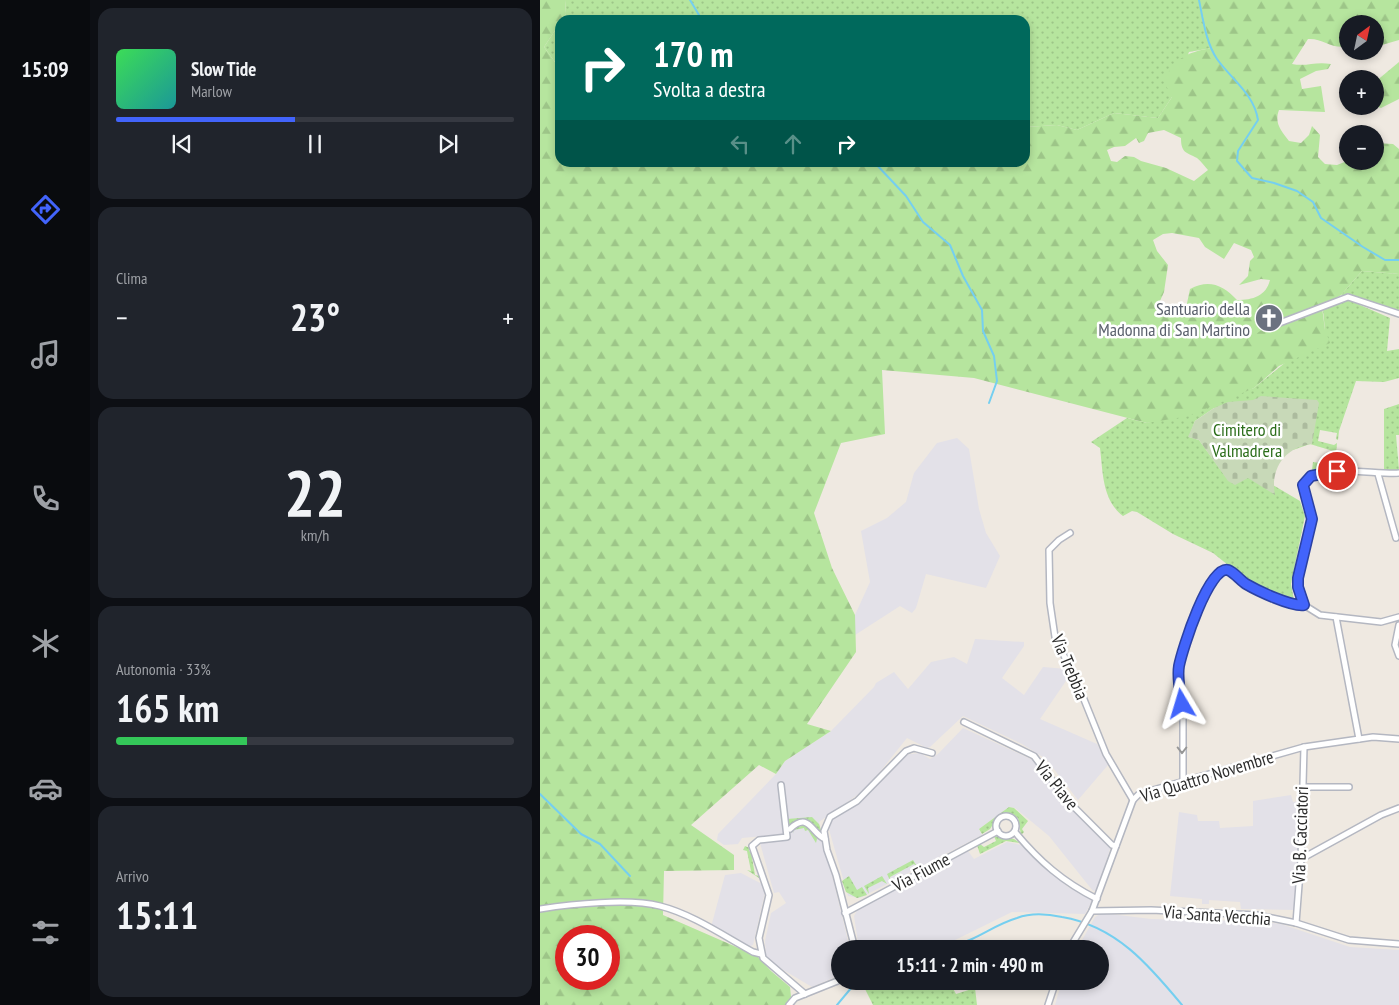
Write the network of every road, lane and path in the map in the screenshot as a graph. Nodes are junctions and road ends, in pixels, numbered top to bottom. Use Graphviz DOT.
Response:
graph roads {
  1 [pos="1399,314"];
  2 [pos="1276,324"];
  3 [pos="1399,473"];
  4 [pos="1378,474"];
  5 [pos="1070,534"];
  6 [pos="1396,538"];
  7 [pos="1304,605"];
  8 [pos="1336,617"];
  9 [pos="1399,617"];
  10 [pos="1399,625"];
  11 [pos="1399,656"];
  12 [pos="964,722"];
  13 [pos="1359,739"];
  14 [pos="1399,739"];
  15 [pos="1304,748"];
  16 [pos="932,753"];
  17 [pos="1183,781"];
  18 [pos="781,785"];
  19 [pos="1302,787"];
  20 [pos="1349,787"];
  21 [pos="1133,800"];
  22 [pos="1399,808"];
  23 [pos="790,829"];
  24 [pos="998,831"];
  25 [pos="1015,832"];
  26 [pos="825,839"];
  27 [pos="1116,846"];
  28 [pos="1300,859"];
  29 [pos="1097,898"];
  30 [pos="540,909"];
  31 [pos="1092,911"];
  32 [pos="845,913"];
  33 [pos="1296,923"];
  34 [pos="852,940"];
  35 [pos="1074,940"];
  36 [pos="1399,944"];
  37 [pos="761,954"];
  38 [pos="831,984"];
  39 [pos="1053,990"];
  40 [pos="805,994"];
  41 [pos="789,1005"];
  42 [pos="1048,1005"];
  1 -- 2 [label="street"];
  3 -- 4 [label="street"];
  4 -- 6 [label="street"];
  4 -- 7 [label="street"];
  5 -- 21 [label="street, Via Trebbia"];
  7 -- 8 [label="street"];
  7 -- 17 [label="street, one-way"];
  8 -- 9 [label="street"];
  8 -- 13 [label="street"];
  10 -- 11 [label="street"];
  12 -- 27 [label="street, Via Piave"];
  13 -- 14 [label="street, Via Quattro Novembre"];
  13 -- 15 [label="street, Via Quattro Novembre"];
  15 -- 17 [label="street, Via Quattro Novembre"];
  15 -- 19 [label="street, Via B. Cacciatori"];
  16 -- 26 [label="street"];
  17 -- 21 [label="street, Via Quattro Novembre"];
  18 -- 37 [label="street"];
  19 -- 20 [label="street"];
  19 -- 28 [label="street, Via B. Cacciatori"];
  21 -- 27 [label="street, Via Quattro Novembre"];
  22 -- 28 [label="street"];
  23 -- 26 [label="street"];
  24 -- 25 [label="street"];
  24 -- 25 [label="street"];
  24 -- 32 [label="street, Via Fiume"];
  25 -- 29 [label="street"];
  26 -- 32 [label="street"];
  27 -- 29 [label="street, Via Quattro Novembre"];
  28 -- 33 [label="street, Via B. Cacciatori"];
  29 -- 31 [label="street, Via Quattro Novembre"];
  30 -- 37 [label="street"];
  31 -- 33 [label="street, Via Santa Vecchia"];
  31 -- 35 [label="street, Via Quattro Novembre"];
  32 -- 34 [label="street"];
  33 -- 36 [label="street, Via Santa Vecchia"];
  37 -- 40 [label="street"];
  38 -- 40 [label="street"];
  39 -- 42 [label="street"];
  40 -- 41 [label="street"];
}
